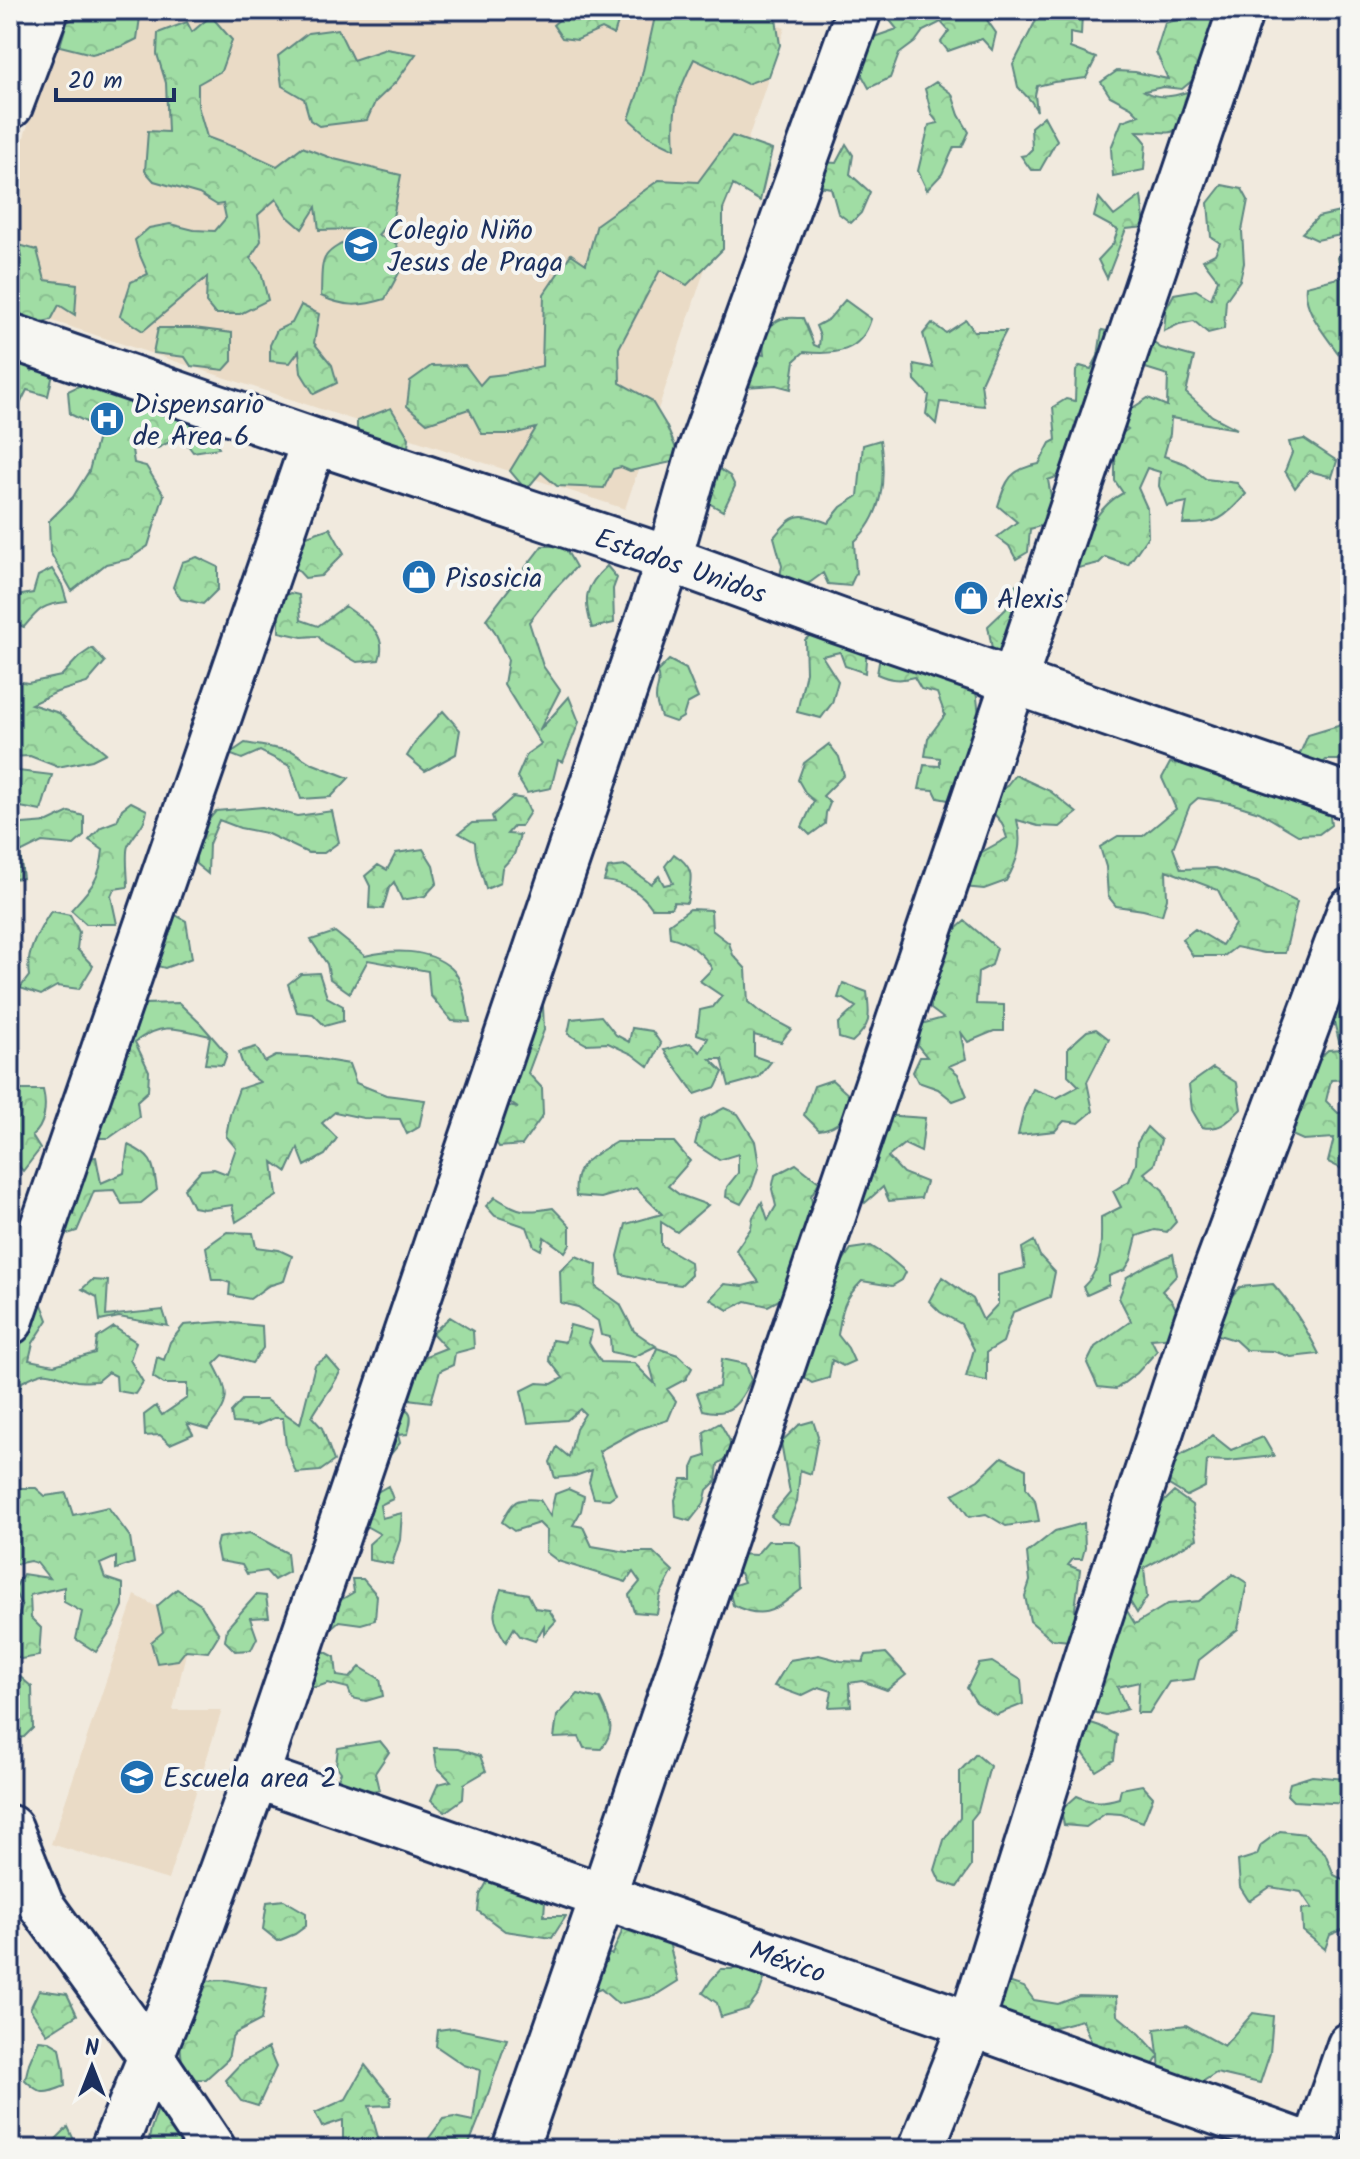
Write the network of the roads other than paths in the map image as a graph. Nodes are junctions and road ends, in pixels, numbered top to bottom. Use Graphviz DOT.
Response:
graph roads {
  1 [pos="46,10"];
  2 [pos="1241,10"];
  3 [pos="857,11"];
  4 [pos="10,106"];
  5 [pos="10,336"];
  6 [pos="314,441"];
  7 [pos="669,559"];
  8 [pos="1015,682"];
  9 [pos="1350,797"];
  10 [pos="1350,910"];
  11 [pos="10,1322"];
  12 [pos="256,1776"];
  13 [pos="10,1828"];
  14 [pos="603,1896"];
  15 [pos="971,2024"];
  16 [pos="1350,2045"];
  17 [pos="152,2058"];
  18 [pos="1316,2148"];
  19 [pos="113,2149"];
  20 [pos="213,2149"];
  21 [pos="515,2149"];
  22 [pos="921,2149"];
  1 -- 4 [label="street"];
  2 -- 8 [label="street"];
  3 -- 7 [label="street"];
  5 -- 6 [label="street, Estados Unidos"];
  6 -- 7 [label="street, Estados Unidos"];
  6 -- 11 [label="street"];
  7 -- 8 [label="street, Estados Unidos"];
  7 -- 12 [label="street"];
  8 -- 9 [label="street, Estados Unidos"];
  8 -- 14 [label="street"];
  10 -- 15 [label="street"];
  12 -- 14 [label="street, México"];
  12 -- 17 [label="street"];
  13 -- 17 [label="street"];
  14 -- 15 [label="street, México"];
  14 -- 21 [label="street"];
  15 -- 18 [label="street, México"];
  15 -- 22 [label="street"];
  16 -- 18 [label="street"];
  17 -- 19 [label="street"];
  17 -- 20 [label="street"];
}
